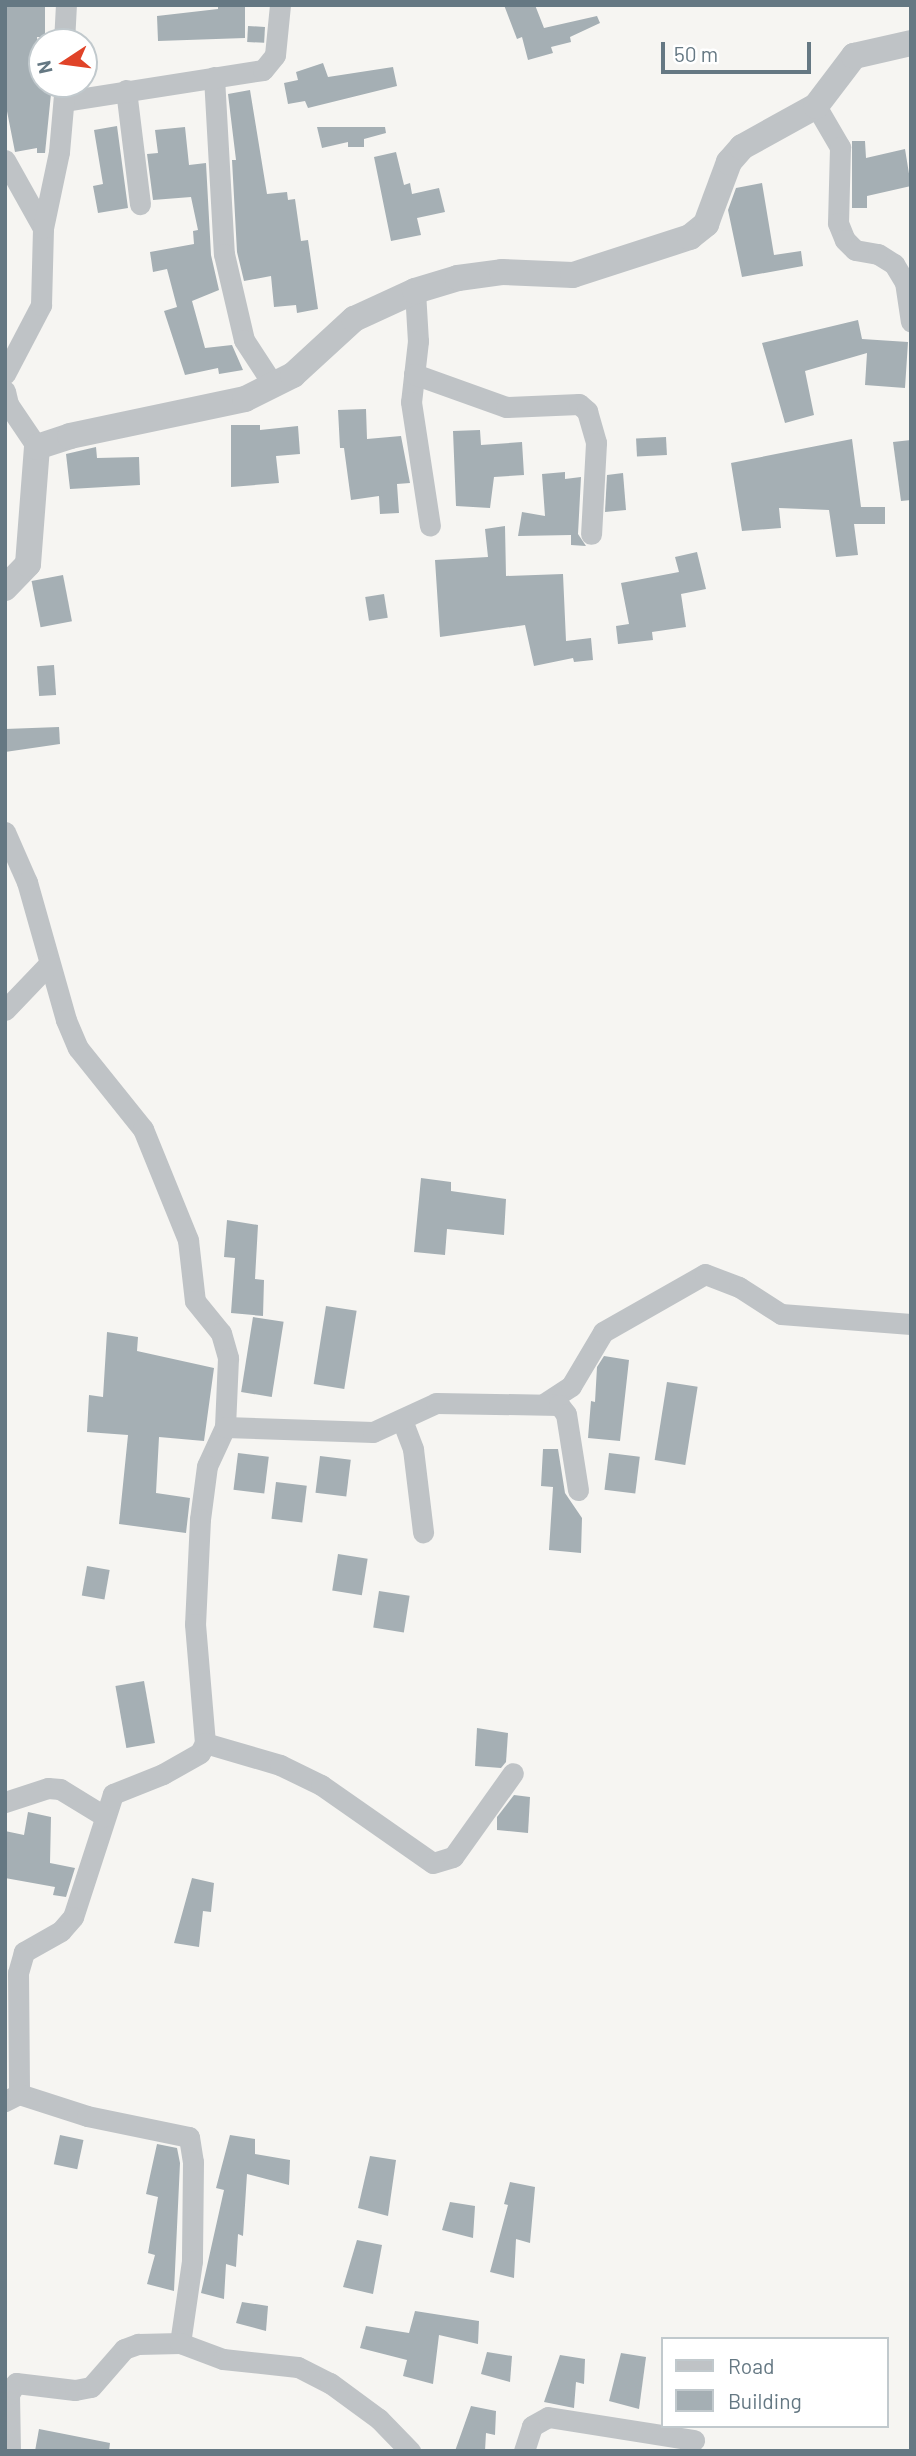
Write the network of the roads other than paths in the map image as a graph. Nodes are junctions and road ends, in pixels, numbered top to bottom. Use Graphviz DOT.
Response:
graph roads {
  1 [pos="66,5"];
  2 [pos="280,5"];
  3 [pos="65,28"];
  4 [pos="911,43"];
  5 [pos="214,77"];
  6 [pos="126,90"];
  7 [pos="98,91"];
  8 [pos="64,98"];
  9 [pos="816,106"];
  10 [pos="5,160"];
  11 [pos="140,204"];
  12 [pos="43,228"];
  13 [pos="415,291"];
  14 [pos="911,322"];
  15 [pos="5,374"];
  16 [pos="414,374"];
  17 [pos="274,386"];
  18 [pos="5,391"];
  19 [pos="37,447"];
  20 [pos="430,526"];
  21 [pos="591,534"];
  22 [pos="5,588"];
  23 [pos="5,832"];
  24 [pos="49,964"];
  25 [pos="5,1010"];
  26 [pos="911,1324"];
  27 [pos="545,1403"];
  28 [pos="402,1420"];
  29 [pos="225,1427"];
  30 [pos="578,1490"];
  31 [pos="422,1532"];
  32 [pos="205,1743"];
  33 [pos="513,1773"];
  34 [pos="5,1802"];
  35 [pos="104,1816"];
  36 [pos="12,2098"];
  37 [pos="180,2343"];
  38 [pos="694,2440"];
  39 [pos="10,2451"];
  40 [pos="410,2451"];
  41 [pos="524,2451"];
  1 -- 3 [label="street"];
  2 -- 5 [label="street"];
  4 -- 9 [label="street"];
  5 -- 6 [label="street"];
  5 -- 17 [label="street"];
  6 -- 7 [label="street"];
  6 -- 11 [label="street"];
  8 -- 12 [label="street"];
  9 -- 13 [label="street"];
  9 -- 14 [label="street"];
  10 -- 12 [label="street"];
  12 -- 15 [label="street"];
  13 -- 16 [label="street"];
  13 -- 17 [label="street"];
  16 -- 20 [label="street"];
  16 -- 21 [label="street"];
  17 -- 19 [label="street"];
  18 -- 19 [label="street"];
  19 -- 22 [label="street"];
  23 -- 24 [label="street"];
  24 -- 25 [label="street"];
  24 -- 29 [label="street"];
  26 -- 27 [label="street"];
  27 -- 28 [label="street"];
  27 -- 30 [label="street"];
  28 -- 29 [label="street"];
  28 -- 31 [label="street"];
  29 -- 32 [label="street"];
  32 -- 33 [label="street"];
  32 -- 35 [label="street"];
  34 -- 35 [label="street"];
  35 -- 36 [label="street"];
  36 -- 37 [label="street"];
  37 -- 39 [label="street"];
  37 -- 40 [label="street"];
  38 -- 41 [label="street"];
}
